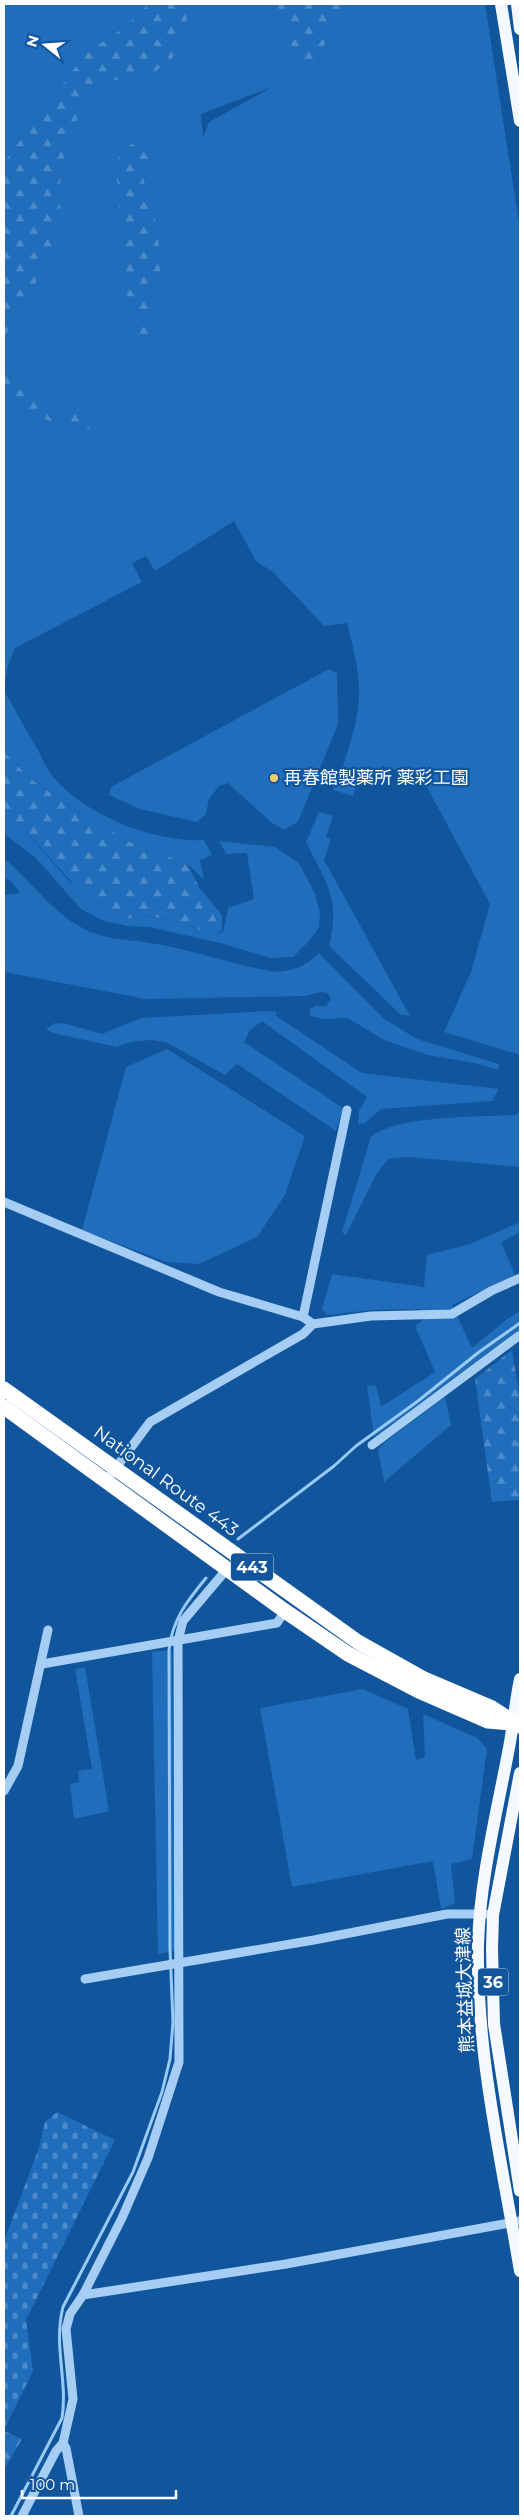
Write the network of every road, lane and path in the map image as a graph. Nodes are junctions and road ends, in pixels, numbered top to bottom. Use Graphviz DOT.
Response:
graph roads {
  1 [pos="501,4"];
  2 [pos="517,4"];
  3 [pos="520,29"];
  4 [pos="520,121"];
  5 [pos="347,1110"];
  6 [pos="4,1202"];
  7 [pos="520,1278"];
  8 [pos="303,1317"];
  9 [pos="313,1324"];
  10 [pos="520,1335"];
  11 [pos="4,1389"];
  12 [pos="4,1407"];
  13 [pos="372,1445"];
  14 [pos="116,1468"];
  15 [pos="106,1481"];
  16 [pos="227,1569"];
  17 [pos="285,1612"];
  18 [pos="48,1630"];
  19 [pos="176,1641"];
  20 [pos="42,1664"];
  21 [pos="520,1679"];
  22 [pos="516,1724"];
  23 [pos="520,1773"];
  24 [pos="4,1791"];
  25 [pos="487,1914"];
  26 [pos="177,1962"];
  27 [pos="85,1979"];
  28 [pos="520,2191"];
  29 [pos="516,2222"];
  30 [pos="520,2271"];
  31 [pos="83,2295"];
  32 [pos="63,2443"];
  33 [pos="22,2516"];
  34 [pos="79,2516"];
  1 -- 4 [label="main road"];
  2 -- 3 [label="main road"];
  5 -- 8 [label="street"];
  6 -- 8 [label="street"];
  7 -- 9 [label="street"];
  8 -- 9 [label="street"];
  9 -- 14 [label="street"];
  10 -- 13 [label="street"];
  11 -- 14 [label="highway, National Route 443 / 443"];
  12 -- 15 [label="highway, National Route 443 / 443"];
  14 -- 15 [label="street"];
  14 -- 22 [label="highway, National Route 443 / 443"];
  15 -- 16 [label="highway, National Route 443 / 443"];
  16 -- 17 [label="highway, National Route 443 / 443"];
  16 -- 19 [label="street"];
  17 -- 19 [label="street"];
  17 -- 22 [label="highway, National Route 443 / 443"];
  18 -- 20 [label="street"];
  19 -- 20 [label="street"];
  19 -- 26 [label="street"];
  20 -- 24 [label="street"];
  21 -- 22 [label="main road, 熊本益城大津線 / 36"];
  22 -- 25 [label="main road, 熊本益城大津線 / 36"];
  23 -- 25 [label="main road, 熊本益城大津線 / 36"];
  25 -- 26 [label="street"];
  25 -- 28 [label="main road, 熊本益城大津線 / 36"];
  25 -- 29 [label="main road, 熊本益城大津線 / 36"];
  26 -- 27 [label="street"];
  26 -- 31 [label="street"];
  29 -- 30 [label="main road, 熊本益城大津線 / 36"];
  29 -- 31 [label="street"];
  31 -- 32 [label="street"];
  32 -- 33 [label="street"];
  32 -- 34 [label="street"];
}
